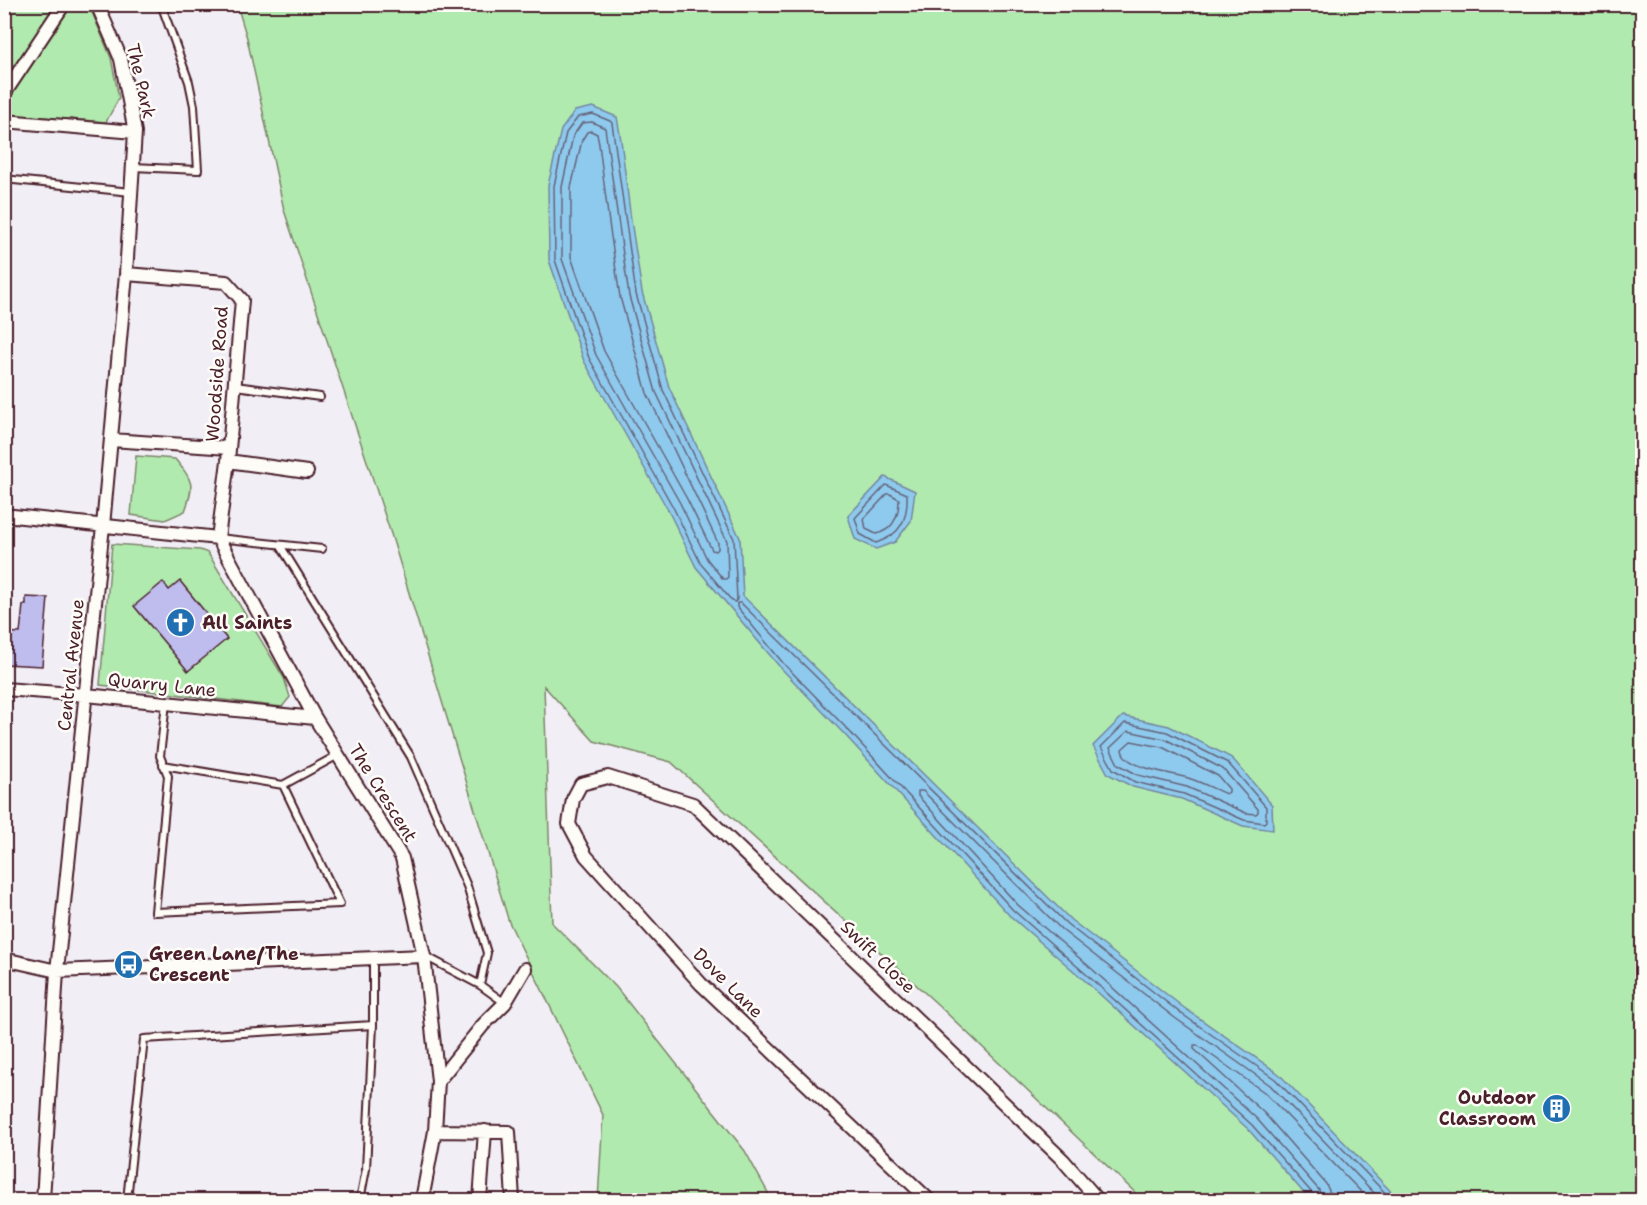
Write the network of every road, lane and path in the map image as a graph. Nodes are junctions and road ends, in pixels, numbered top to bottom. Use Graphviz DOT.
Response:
graph roads {
  1 [pos="64,4"];
  2 [pos="97,4"];
  3 [pos="161,4"];
  4 [pos="4,94"];
  5 [pos="4,121"];
  6 [pos="135,132"];
  7 [pos="132,167"];
  8 [pos="4,179"];
  9 [pos="131,192"];
  10 [pos="126,274"];
  11 [pos="235,386"];
  12 [pos="320,397"];
  13 [pos="111,440"];
  14 [pos="230,448"];
  15 [pos="228,461"];
  16 [pos="307,472"];
  17 [pos="4,515"];
  18 [pos="103,526"];
  19 [pos="218,538"];
  20 [pos="280,545"];
  21 [pos="322,549"];
  22 [pos="5,689"];
  23 [pos="86,695"];
  24 [pos="166,703"];
  25 [pos="315,718"];
  26 [pos="338,755"];
  27 [pos="163,765"];
  28 [pos="608,777"];
  29 [pos="283,785"];
  30 [pos="424,956"];
  31 [pos="373,958"];
  32 [pos="4,959"];
  33 [pos="525,969"];
  34 [pos="57,971"];
  35 [pos="480,985"];
  36 [pos="505,1002"];
  37 [pos="373,1025"];
  38 [pos="438,1081"];
  39 [pos="435,1131"];
  40 [pos="485,1131"];
  41 [pos="43,1200"];
  42 [pos="127,1200"];
  43 [pos="360,1200"];
  44 [pos="422,1200"];
  45 [pos="480,1200"];
  46 [pos="513,1200"];
  47 [pos="929,1200"];
  48 [pos="1098,1200"];
  1 -- 4 [label="street"];
  2 -- 6 [label="street, The Park"];
  3 -- 7 [label="lane"];
  5 -- 6 [label="street"];
  6 -- 7 [label="street, Central Avenue"];
  7 -- 9 [label="street, Central Avenue"];
  8 -- 9 [label="lane"];
  9 -- 10 [label="street, Central Avenue"];
  10 -- 11 [label="street, Woodside Road"];
  10 -- 13 [label="street, Central Avenue"];
  11 -- 12 [label="lane"];
  11 -- 14 [label="street, Woodside Road"];
  13 -- 14 [label="street"];
  13 -- 18 [label="street, Central Avenue"];
  14 -- 15 [label="street, Woodside Road"];
  15 -- 16 [label="street"];
  15 -- 19 [label="street, Woodside Road"];
  17 -- 18 [label="street"];
  18 -- 19 [label="street"];
  18 -- 23 [label="street, Central Avenue"];
  19 -- 20 [label="lane"];
  19 -- 25 [label="street, The Crescent"];
  20 -- 21 [label="lane"];
  20 -- 35 [label="lane"];
  22 -- 23 [label="street, Quarry Lane"];
  23 -- 24 [label="street, Quarry Lane"];
  23 -- 34 [label="street, Central Avenue"];
  24 -- 25 [label="street, Quarry Lane"];
  24 -- 27 [label="lane"];
  25 -- 26 [label="street, The Crescent"];
  26 -- 29 [label="lane"];
  26 -- 30 [label="street, The Crescent"];
  27 -- 29 [label="lane"];
  27 -- 29 [label="lane"];
  28 -- 47 [label="street, Dove Lane"];
  28 -- 48 [label="street, Swift Close"];
  30 -- 31 [label="street"];
  30 -- 35 [label="lane"];
  30 -- 38 [label="street, The Crescent"];
  31 -- 34 [label="street"];
  31 -- 37 [label="lane"];
  32 -- 34 [label="street"];
  33 -- 36 [label="street"];
  34 -- 41 [label="street, Central Avenue"];
  35 -- 36 [label="lane"];
  36 -- 38 [label="street"];
  37 -- 42 [label="lane"];
  37 -- 43 [label="lane"];
  38 -- 39 [label="street, The Crescent"];
  39 -- 40 [label="street"];
  39 -- 44 [label="street, The Crescent"];
  40 -- 45 [label="street"];
  40 -- 46 [label="street"];
}
